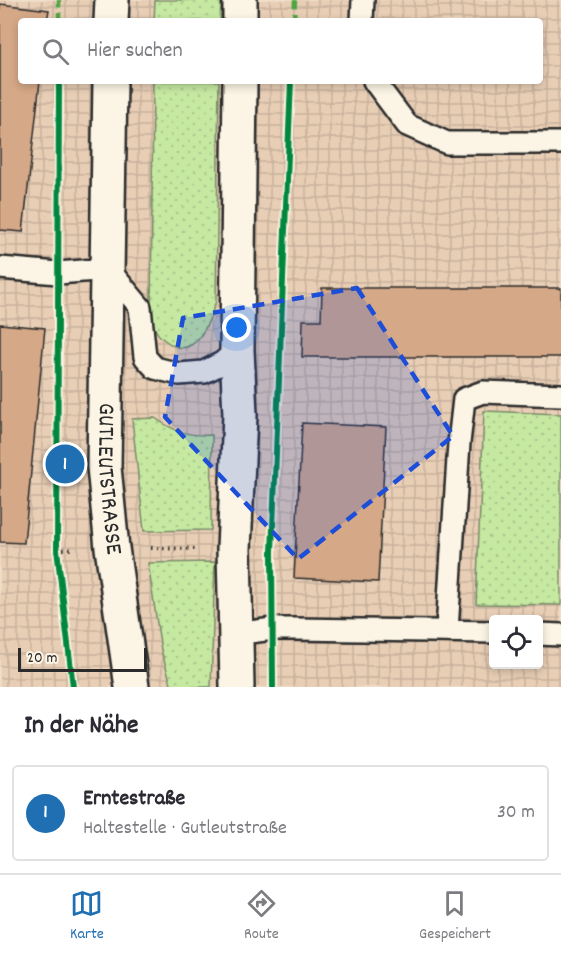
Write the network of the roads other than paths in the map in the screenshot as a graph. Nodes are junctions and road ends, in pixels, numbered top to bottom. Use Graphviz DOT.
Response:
graph roads {
  1 [pos="112,0"];
  2 [pos="240,0"];
  3 [pos="363,0"];
  4 [pos="111,18"];
  5 [pos="240,18"];
  6 [pos="362,18"];
  7 [pos="110,84"];
  8 [pos="240,84"];
  9 [pos="376,84"];
  10 [pos="561,143"];
  11 [pos="0,267"];
  12 [pos="108,269"];
  13 [pos="237,350"];
  14 [pos="561,395"];
  15 [pos="447,630"];
  16 [pos="489,632"];
  17 [pos="234,634"];
  18 [pos="543,634"];
  19 [pos="561,635"];
  20 [pos="132,687"];
  21 [pos="237,687"];
  1 -- 4 [label="main road"];
  2 -- 5 [label="main road"];
  3 -- 6 [label="lane"];
  7 -- 12 [label="main road, GUTLEUTSTRASSE"];
  8 -- 13 [label="main road"];
  9 -- 10 [label="lane"];
  11 -- 12 [label="lane"];
  12 -- 13 [label="lane"];
  12 -- 20 [label="main road, GUTLEUTSTRASSE"];
  13 -- 17 [label="main road"];
  14 -- 15 [label="lane"];
  15 -- 16 [label="lane"];
  15 -- 17 [label="lane"];
  17 -- 21 [label="main road"];
  18 -- 19 [label="lane"];
}
